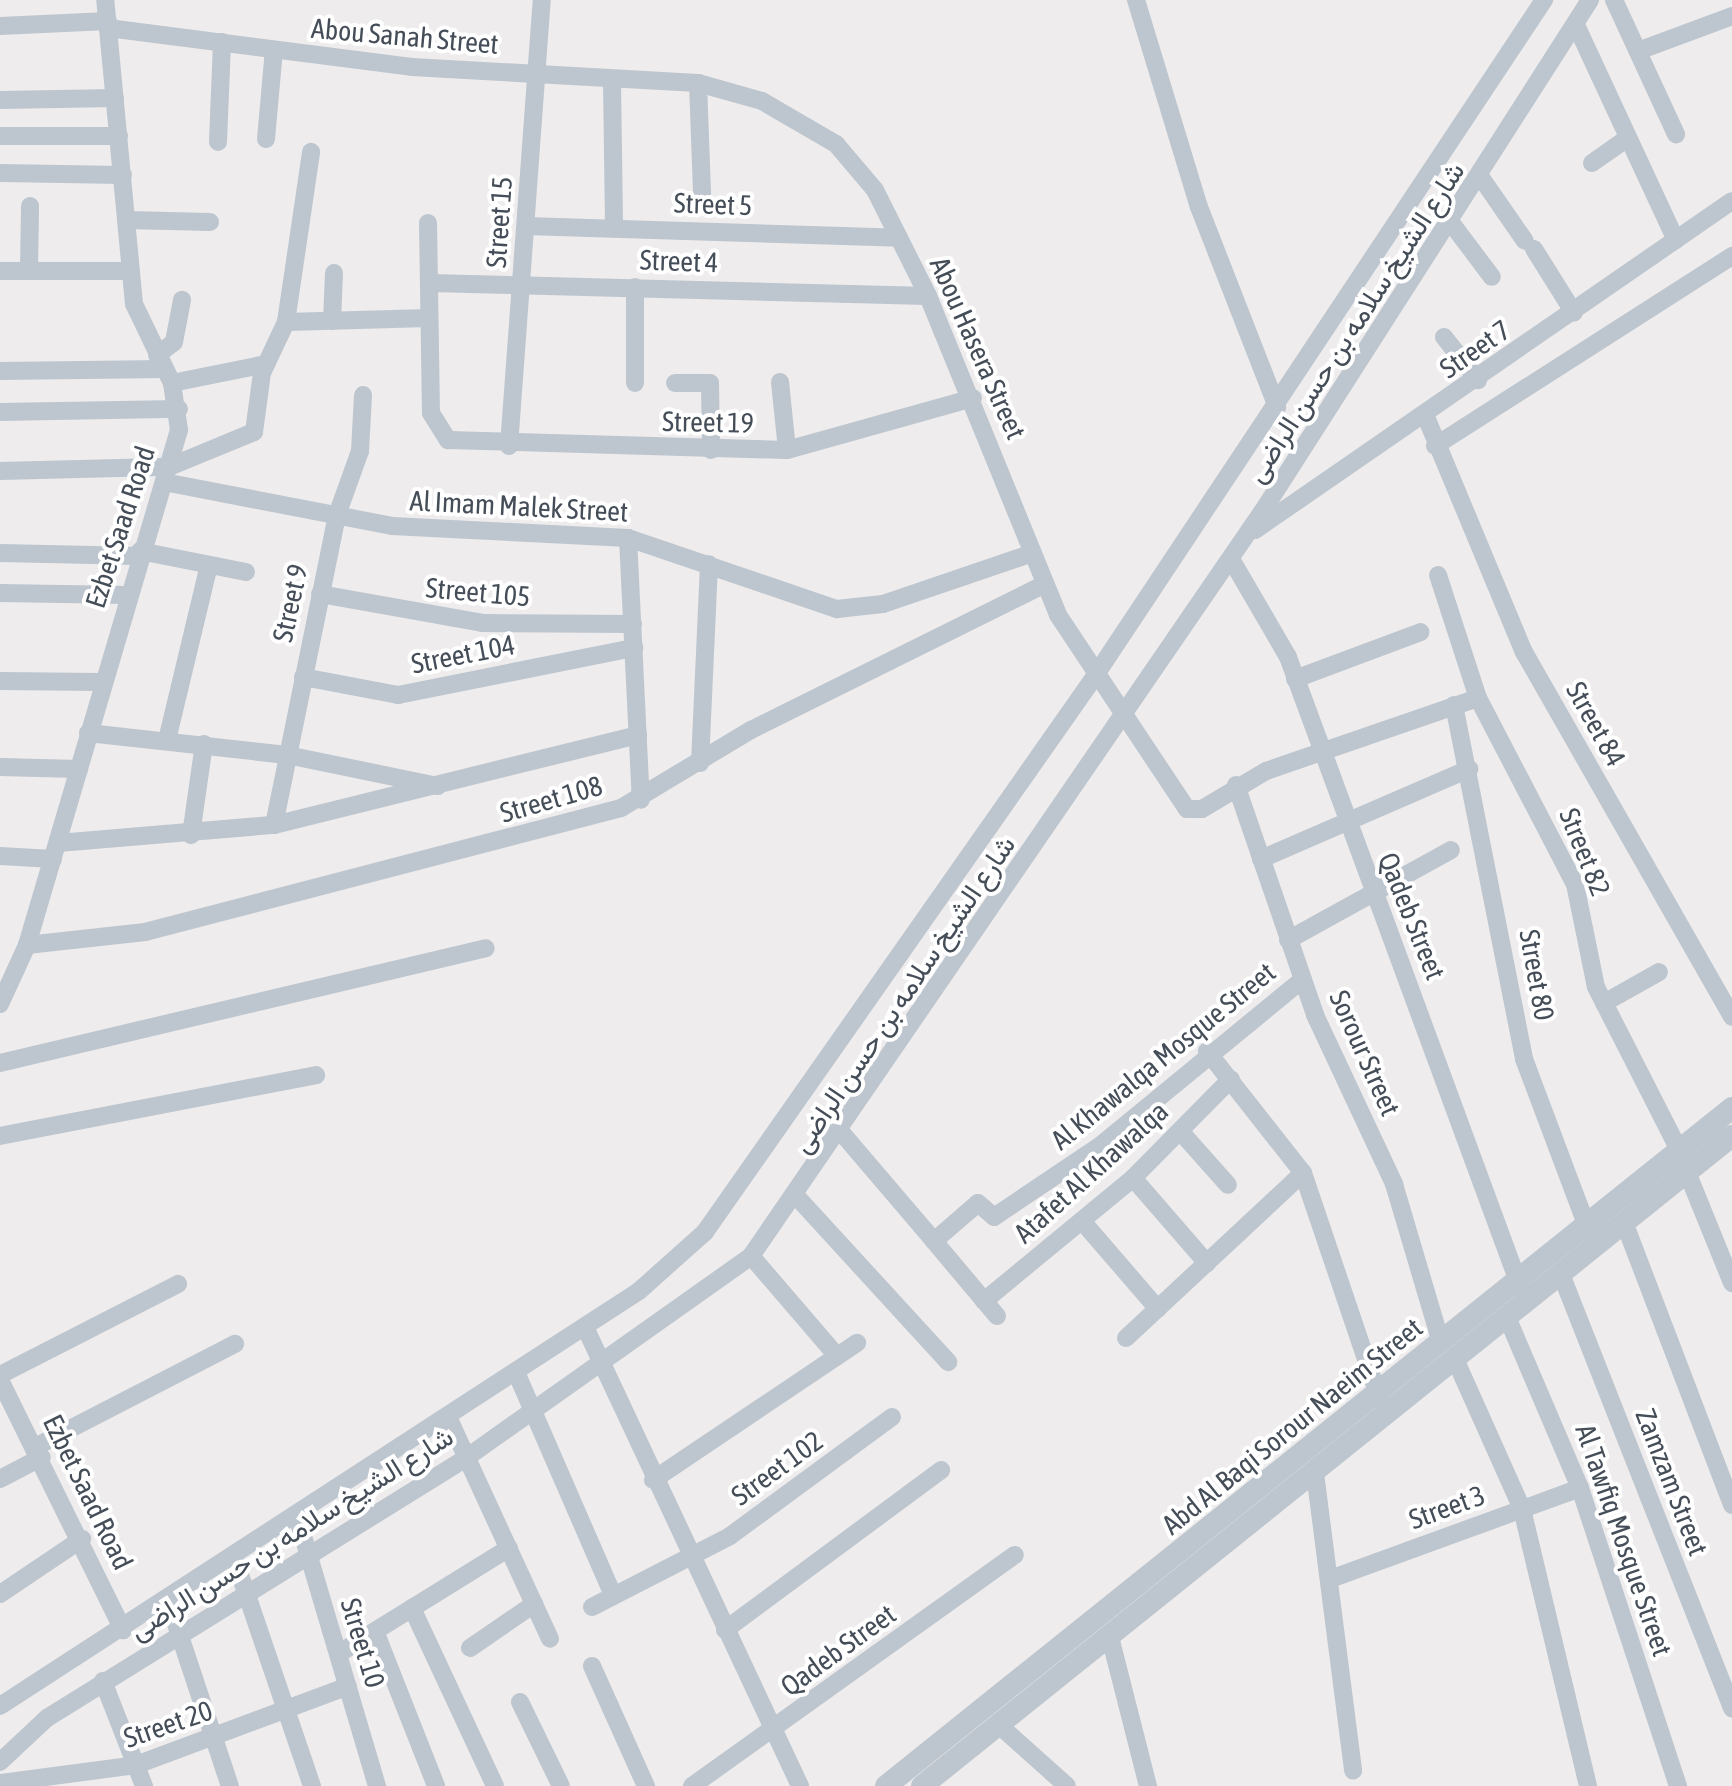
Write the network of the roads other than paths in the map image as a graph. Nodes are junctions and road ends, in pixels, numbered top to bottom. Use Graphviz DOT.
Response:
graph roads {
  1 [pos="105,0"];
  2 [pos="542,0"];
  3 [pos="1136,0"];
  4 [pos="1544,0"];
  5 [pos="1590,0"];
  6 [pos="1614,0"];
  7 [pos="1732,16"];
  8 [pos="108,25"];
  9 [pos="0,26"];
  10 [pos="1576,26"];
  11 [pos="222,42"];
  12 [pos="274,50"];
  13 [pos="1638,51"];
  14 [pos="536,75"];
  15 [pos="612,81"];
  16 [pos="698,83"];
  17 [pos="115,98"];
  18 [pos="0,100"];
  19 [pos="1676,134"];
  20 [pos="0,136"];
  21 [pos="119,136"];
  22 [pos="266,139"];
  23 [pos="1626,139"];
  24 [pos="218,142"];
  25 [pos="311,152"];
  26 [pos="1592,164"];
  27 [pos="0,174"];
  28 [pos="123,175"];
  29 [pos="1482,179"];
  30 [pos="702,194"];
  31 [pos="1732,201"];
  32 [pos="30,206"];
  33 [pos="126,220"];
  34 [pos="210,222"];
  35 [pos="428,223"];
  36 [pos="1452,224"];
  37 [pos="526,226"];
  38 [pos="614,228"];
  39 [pos="899,238"];
  40 [pos="1676,240"];
  41 [pos="1732,256"];
  42 [pos="0,271"];
  43 [pos="28,271"];
  44 [pos="130,271"];
  45 [pos="334,273"];
  46 [pos="1492,277"];
  47 [pos="428,283"];
  48 [pos="522,285"];
  49 [pos="635,287"];
  50 [pos="928,296"];
  51 [pos="182,300"];
  52 [pos="1574,312"];
  53 [pos="429,318"];
  54 [pos="332,321"];
  55 [pos="286,322"];
  56 [pos="1444,336"];
  57 [pos="266,364"];
  58 [pos="164,369"];
  59 [pos="0,371"];
  60 [pos="1478,380"];
  61 [pos="675,382"];
  62 [pos="780,382"];
  63 [pos="635,383"];
  64 [pos="363,395"];
  65 [pos="973,398"];
  66 [pos="1277,406"];
  67 [pos="179,409"];
  68 [pos="0,412"];
  69 [pos="1426,417"];
  70 [pos="509,446"];
  71 [pos="1435,446"];
  72 [pos="711,450"];
  73 [pos="787,450"];
  74 [pos="0,472"];
  75 [pos="166,474"];
  76 [pos="337,516"];
  77 [pos="1246,537"];
  78 [pos="628,538"];
  79 [pos="0,553"];
  80 [pos="1033,553"];
  81 [pos="139,554"];
  82 [pos="1231,560"];
  83 [pos="710,564"];
  84 [pos="209,565"];
  85 [pos="246,572"];
  86 [pos="1438,574"];
  87 [pos="1045,584"];
  88 [pos="0,593"];
  89 [pos="320,594"];
  90 [pos="125,596"];
  91 [pos="632,624"];
  92 [pos="1422,632"];
  93 [pos="634,648"];
  94 [pos="303,676"];
  95 [pos="1095,676"];
  96 [pos="1295,679"];
  97 [pos="0,681"];
  98 [pos="101,682"];
  99 [pos="1478,698"];
  100 [pos="1454,706"];
  101 [pos="1126,716"];
  102 [pos="88,733"];
  103 [pos="638,735"];
  104 [pos="166,740"];
  105 [pos="204,744"];
  106 [pos="1318,751"];
  107 [pos="286,755"];
  108 [pos="700,763"];
  109 [pos="0,767"];
  110 [pos="79,769"];
  111 [pos="1469,769"];
  112 [pos="1236,785"];
  113 [pos="448,788"];
  114 [pos="641,800"];
  115 [pos="1345,822"];
  116 [pos="274,825"];
  117 [pos="192,835"];
  118 [pos="1451,850"];
  119 [pos="55,851"];
  120 [pos="0,856"];
  121 [pos="1261,858"];
  122 [pos="1371,894"];
  123 [pos="1288,940"];
  124 [pos="27,944"];
  125 [pos="486,948"];
  126 [pos="8,966"];
  127 [pos="1659,972"];
  128 [pos="1303,980"];
  129 [pos="1604,1003"];
  130 [pos="0,1004"];
  131 [pos="1732,1017"];
  132 [pos="1207,1051"];
  133 [pos="0,1063"];
  134 [pos="316,1075"];
  135 [pos="1232,1079"];
  136 [pos="1732,1108"];
  137 [pos="1180,1131"];
  138 [pos="842,1132"];
  139 [pos="0,1136"];
  140 [pos="1732,1136"];
  141 [pos="1683,1161"];
  142 [pos="1303,1173"];
  143 [pos="1134,1178"];
  144 [pos="1228,1185"];
  145 [pos="797,1197"];
  146 [pos="1082,1221"];
  147 [pos="1624,1222"];
  148 [pos="1591,1236"];
  149 [pos="934,1241"];
  150 [pos="751,1256"];
  151 [pos="1207,1262"];
  152 [pos="1561,1274"];
  153 [pos="1732,1283"];
  154 [pos="178,1284"];
  155 [pos="1523,1293"];
  156 [pos="984,1300"];
  157 [pos="1158,1309"];
  158 [pos="997,1316"];
  159 [pos="1507,1317"];
  160 [pos="584,1327"];
  161 [pos="1126,1338"];
  162 [pos="857,1343"];
  163 [pos="235,1344"];
  164 [pos="1448,1351"];
  165 [pos="838,1356"];
  166 [pos="948,1362"];
  167 [pos="602,1364"];
  168 [pos="516,1372"];
  169 [pos="0,1377"];
  170 [pos="1383,1405"];
  171 [pos="532,1412"];
  172 [pos="448,1417"];
  173 [pos="892,1417"];
  174 [pos="39,1452"];
  175 [pos="466,1458"];
  176 [pos="941,1470"];
  177 [pos="1314,1473"];
  178 [pos="0,1479"];
  179 [pos="653,1480"];
  180 [pos="1580,1488"];
  181 [pos="1732,1505"];
  182 [pos="1522,1509"];
  183 [pos="297,1516"];
  184 [pos="82,1539"];
  185 [pos="508,1548"];
  186 [pos="1015,1555"];
  187 [pos="234,1557"];
  188 [pos="308,1559"];
  189 [pos="691,1559"];
  190 [pos="1333,1578"];
  191 [pos="0,1594"];
  192 [pos="613,1595"];
  193 [pos="246,1596"];
  194 [pos="168,1600"];
  195 [pos="534,1604"];
  196 [pos="592,1607"];
  197 [pos="412,1608"];
  198 [pos="123,1630"];
  199 [pos="725,1630"];
  200 [pos="375,1631"];
  201 [pos="1110,1636"];
  202 [pos="179,1637"];
  203 [pos="550,1638"];
  204 [pos="470,1648"];
  205 [pos="338,1654"];
  206 [pos="592,1666"];
  207 [pos="103,1681"];
  208 [pos="348,1686"];
  209 [pos="520,1702"];
  210 [pos="0,1706"];
  211 [pos="288,1708"];
  212 [pos="1732,1710"];
  213 [pos="999,1725"];
  214 [pos="773,1732"];
  215 [pos="213,1738"];
  216 [pos="0,1762"];
  217 [pos="136,1766"];
  218 [pos="1353,1771"];
  219 [pos="0,1783"];
  220 [pos="796,1784"];
  221 [pos="144,1786"];
  222 [pos="230,1786"];
  223 [pos="312,1786"];
  224 [pos="377,1786"];
  225 [pos="436,1786"];
  226 [pos="495,1786"];
  227 [pos="561,1786"];
  228 [pos="646,1786"];
  229 [pos="692,1786"];
  230 [pos="886,1786"];
  231 [pos="922,1786"];
  232 [pos="1067,1786"];
  233 [pos="1148,1786"];
  234 [pos="1588,1786"];
  235 [pos="1678,1786"];
  1 -- 8 [label="street, Ezbet Saad Road"];
  2 -- 14 [label="street, Street 15"];
  3 -- 66 [label="street"];
  4 -- 66 [label="street, شارع الشيخ سلامه بن حسن الراضى"];
  5 -- 10 [label="street, شارع الشيخ سلامه بن حسن الراضى"];
  6 -- 13 [label="street"];
  7 -- 13 [label="street"];
  8 -- 9 [label="street"];
  8 -- 11 [label="street, Abou Sanah Street"];
  8 -- 17 [label="street, Ezbet Saad Road"];
  10 -- 23 [label="street"];
  10 -- 29 [label="street, شارع الشيخ سلامه بن حسن الراضى"];
  11 -- 12 [label="street, Abou Sanah Street"];
  11 -- 24 [label="street"];
  12 -- 14 [label="street, Abou Sanah Street"];
  12 -- 22 [label="street"];
  13 -- 19 [label="street"];
  14 -- 15 [label="street, Abou Sanah Street"];
  14 -- 37 [label="street, Street 15"];
  15 -- 16 [label="street, Abou Sanah Street"];
  15 -- 38 [label="street"];
  16 -- 30 [label="street"];
  16 -- 39 [label="street, Abou Hasera Street"];
  17 -- 18 [label="street"];
  17 -- 21 [label="street, Ezbet Saad Road"];
  20 -- 21 [label="street"];
  21 -- 28 [label="street, Ezbet Saad Road"];
  23 -- 26 [label="street"];
  23 -- 40 [label="street"];
  25 -- 55 [label="street"];
  27 -- 28 [label="street"];
  28 -- 33 [label="street, Ezbet Saad Road"];
  29 -- 36 [label="street, شارع الشيخ سلامه بن حسن الراضى"];
  29 -- 52 [label="street"];
  31 -- 40 [label="street, Street 7"];
  32 -- 43 [label="street"];
  33 -- 34 [label="street"];
  33 -- 44 [label="street, Ezbet Saad Road"];
  35 -- 47 [label="street"];
  36 -- 46 [label="street"];
  36 -- 77 [label="street, شارع الشيخ سلامه بن حسن الراضى"];
  37 -- 38 [label="street, Street 5"];
  37 -- 48 [label="street, Street 15"];
  38 -- 39 [label="street, Street 5"];
  39 -- 50 [label="street, Abou Hasera Street"];
  40 -- 52 [label="street, Street 7"];
  41 -- 71 [label="street"];
  42 -- 43 [label="street"];
  43 -- 44 [label="street"];
  44 -- 58 [label="street, Ezbet Saad Road"];
  45 -- 54 [label="street"];
  47 -- 48 [label="street, Street 4"];
  47 -- 53 [label="street"];
  48 -- 49 [label="street, Street 4"];
  48 -- 70 [label="street, Street 15"];
  49 -- 50 [label="street, Street 4"];
  49 -- 63 [label="street"];
  50 -- 65 [label="street, Abou Hasera Street"];
  51 -- 58 [label="street"];
  52 -- 60 [label="street, Street 7"];
  53 -- 54 [label="street"];
  53 -- 70 [label="street, Street 19"];
  54 -- 55 [label="street"];
  55 -- 57 [label="street"];
  56 -- 60 [label="street"];
  57 -- 58 [label="street"];
  57 -- 75 [label="street"];
  58 -- 59 [label="street"];
  58 -- 67 [label="street, Ezbet Saad Road"];
  60 -- 69 [label="street, Street 7"];
  61 -- 72 [label="street"];
  62 -- 73 [label="street"];
  64 -- 76 [label="street, Street 9"];
  65 -- 73 [label="street, Street 19"];
  65 -- 80 [label="street, Abou Hasera Street"];
  66 -- 95 [label="street, شارع الشيخ سلامه بن حسن الراضى"];
  67 -- 68 [label="street"];
  67 -- 75 [label="street, Ezbet Saad Road"];
  69 -- 71 [label="street, Street 84"];
  69 -- 77 [label="street, Street 7"];
  70 -- 72 [label="street, Street 19"];
  71 -- 131 [label="street, Street 84"];
  72 -- 73 [label="street, Street 19"];
  74 -- 75 [label="street"];
  75 -- 76 [label="street, Al Imam Malek Street"];
  75 -- 81 [label="street, Ezbet Saad Road"];
  76 -- 78 [label="street, Al Imam Malek Street"];
  76 -- 89 [label="street, Street 9"];
  77 -- 82 [label="street, شارع الشيخ سلامه بن حسن الراضى"];
  78 -- 83 [label="street, Al Imam Malek Street"];
  78 -- 91 [label="street"];
  79 -- 81 [label="street"];
  80 -- 83 [label="street, Al Imam Malek Street"];
  80 -- 87 [label="street, Abou Hasera Street"];
  81 -- 84 [label="street"];
  81 -- 90 [label="street, Ezbet Saad Road"];
  82 -- 96 [label="street, Qadeb Street"];
  82 -- 101 [label="street, شارع الشيخ سلامه بن حسن الراضى"];
  83 -- 108 [label="street"];
  84 -- 85 [label="street"];
  84 -- 104 [label="street"];
  86 -- 99 [label="street, Street 82"];
  87 -- 95 [label="street, Abou Hasera Street"];
  87 -- 108 [label="street, Street 108"];
  88 -- 90 [label="street"];
  89 -- 91 [label="street, Street 105"];
  89 -- 94 [label="street, Street 9"];
  90 -- 98 [label="street, Ezbet Saad Road"];
  91 -- 93 [label="street"];
  92 -- 96 [label="street"];
  93 -- 94 [label="street, Street 104"];
  93 -- 103 [label="street"];
  94 -- 107 [label="street, Street 9"];
  95 -- 101 [label="street, Abou Hasera Street"];
  95 -- 160 [label="street, شارع الشيخ سلامه بن حسن الراضى"];
  96 -- 106 [label="street, Qadeb Street"];
  97 -- 98 [label="street"];
  98 -- 102 [label="street, Ezbet Saad Road"];
  99 -- 100 [label="street"];
  99 -- 129 [label="street, Street 82"];
  100 -- 106 [label="street"];
  100 -- 111 [label="street, Street 80"];
  101 -- 112 [label="street, Abou Hasera Street"];
  101 -- 138 [label="street, شارع الشيخ سلامه بن حسن الراضى"];
  102 -- 104 [label="street"];
  102 -- 110 [label="street, Ezbet Saad Road"];
  103 -- 113 [label="street"];
  103 -- 114 [label="street"];
  104 -- 105 [label="street"];
  105 -- 107 [label="street"];
  105 -- 117 [label="street"];
  106 -- 112 [label="street"];
  106 -- 115 [label="street, Qadeb Street"];
  107 -- 113 [label="street"];
  107 -- 116 [label="street, Street 9"];
  108 -- 114 [label="street, Street 108"];
  109 -- 110 [label="street"];
  110 -- 119 [label="street, Ezbet Saad Road"];
  111 -- 115 [label="street"];
  111 -- 148 [label="street, Street 80"];
  112 -- 121 [label="street, Sorour Street"];
  113 -- 116 [label="street"];
  114 -- 124 [label="street, Street 108"];
  115 -- 121 [label="street"];
  115 -- 122 [label="street, Qadeb Street"];
  116 -- 117 [label="street"];
  117 -- 119 [label="street"];
  118 -- 122 [label="street"];
  119 -- 120 [label="street"];
  119 -- 124 [label="street, Ezbet Saad Road"];
  121 -- 123 [label="street, Sorour Street"];
  122 -- 123 [label="street"];
  122 -- 155 [label="street, Qadeb Street"];
  123 -- 128 [label="street, Sorour Street"];
  124 -- 126 [label="street, Ezbet Saad Road"];
  125 -- 133 [label="street"];
  126 -- 130 [label="street, Ezbet Saad Road"];
  127 -- 129 [label="street"];
  128 -- 132 [label="street, Al Khawalqa Mosque Street"];
  128 -- 164 [label="street, Sorour Street"];
  129 -- 141 [label="street, Street 82"];
  132 -- 135 [label="street"];
  132 -- 149 [label="street, Al Khawalqa Mosque Street"];
  134 -- 139 [label="street"];
  135 -- 137 [label="street, Atafet Al Khawalqa"];
  135 -- 142 [label="street"];
  136 -- 141 [label="street, Abd Al Baqi Sorour Naeim Street"];
  137 -- 143 [label="street, Atafet Al Khawalqa"];
  137 -- 144 [label="street"];
  138 -- 145 [label="street, شارع الشيخ سلامه بن حسن الراضى"];
  138 -- 149 [label="street"];
  140 -- 141 [label="street, Abd Al Baqi Sorour Naeim Street"];
  141 -- 147 [label="street, Abd Al Baqi Sorour Naeim Street"];
  141 -- 148 [label="street, Abd Al Baqi Sorour Naeim Street"];
  141 -- 153 [label="street, Street 82"];
  142 -- 151 [label="street"];
  142 -- 170 [label="street"];
  143 -- 146 [label="street, Atafet Al Khawalqa"];
  143 -- 151 [label="street"];
  145 -- 150 [label="street, شارع الشيخ سلامه بن حسن الراضى"];
  145 -- 166 [label="street"];
  146 -- 156 [label="street, Atafet Al Khawalqa"];
  146 -- 157 [label="street"];
  147 -- 148 [label="street, Abd Al Baqi Sorour Naeim Street"];
  147 -- 181 [label="street"];
  148 -- 152 [label="street, Abd Al Baqi Sorour Naeim Street"];
  148 -- 155 [label="street, Abd Al Baqi Sorour Naeim Street"];
  149 -- 156 [label="street"];
  150 -- 165 [label="street"];
  150 -- 167 [label="street, شارع الشيخ سلامه بن حسن الراضى"];
  151 -- 157 [label="street"];
  152 -- 155 [label="street, Abd Al Baqi Sorour Naeim Street"];
  152 -- 212 [label="street, Zamzam Street"];
  154 -- 169 [label="street"];
  155 -- 159 [label="street, Abd Al Baqi Sorour Naeim Street"];
  155 -- 164 [label="street, Abd Al Baqi Sorour Naeim Street"];
  156 -- 158 [label="street"];
  157 -- 161 [label="street"];
  159 -- 164 [label="street, Abd Al Baqi Sorour Naeim Street"];
  159 -- 180 [label="street, Al Tawfiq Mosque Street"];
  160 -- 167 [label="street"];
  160 -- 168 [label="street, شارع الشيخ سلامه بن حسن الراضى"];
  162 -- 165 [label="street"];
  163 -- 174 [label="street"];
  164 -- 170 [label="street, Abd Al Baqi Sorour Naeim Street"];
  164 -- 182 [label="street, Sorour Street"];
  165 -- 179 [label="street"];
  167 -- 171 [label="street, شارع الشيخ سلامه بن حسن الراضى"];
  167 -- 179 [label="street"];
  168 -- 171 [label="street"];
  168 -- 172 [label="street, شارع الشيخ سلامه بن حسن الراضى"];
  169 -- 174 [label="street, Ezbet Saad Road"];
  170 -- 177 [label="street, Abd Al Baqi Sorour Naeim Street"];
  170 -- 230 [label="street, Abd Al Baqi Sorour Naeim Street"];
  171 -- 175 [label="street, شارع الشيخ سلامه بن حسن الراضى"];
  171 -- 192 [label="street"];
  172 -- 175 [label="street"];
  172 -- 183 [label="street, شارع الشيخ سلامه بن حسن الراضى"];
  173 -- 189 [label="street, Street 102"];
  174 -- 178 [label="street"];
  174 -- 184 [label="street, Ezbet Saad Road"];
  175 -- 185 [label="street"];
  175 -- 188 [label="street, شارع الشيخ سلامه بن حسن الراضى"];
  176 -- 199 [label="street"];
  177 -- 190 [label="street"];
  177 -- 201 [label="street, Abd Al Baqi Sorour Naeim Street"];
  179 -- 189 [label="street"];
  180 -- 182 [label="street, Street 3"];
  180 -- 235 [label="street, Al Tawfiq Mosque Street"];
  182 -- 190 [label="street, Street 3"];
  182 -- 234 [label="street, Sorour Street"];
  183 -- 187 [label="street, شارع الشيخ سلامه بن حسن الراضى"];
  183 -- 188 [label="street, Street 10"];
  184 -- 191 [label="street"];
  184 -- 198 [label="street, Ezbet Saad Road"];
  185 -- 195 [label="street"];
  185 -- 197 [label="street"];
  186 -- 214 [label="street, Qadeb Street"];
  187 -- 193 [label="street"];
  187 -- 194 [label="street, شارع الشيخ سلامه بن حسن الراضى"];
  188 -- 193 [label="street, شارع الشيخ سلامه بن حسن الراضى"];
  188 -- 205 [label="street, Street 10"];
  189 -- 192 [label="street, Street 102"];
  189 -- 199 [label="street"];
  190 -- 218 [label="street"];
  192 -- 196 [label="street, Street 102"];
  193 -- 202 [label="street, شارع الشيخ سلامه بن حسن الراضى"];
  193 -- 211 [label="street"];
  194 -- 198 [label="street, شارع الشيخ سلامه بن حسن الراضى"];
  194 -- 202 [label="street"];
  195 -- 203 [label="street"];
  195 -- 204 [label="street"];
  197 -- 200 [label="street"];
  197 -- 226 [label="street"];
  198 -- 210 [label="street, شارع الشيخ سلامه بن حسن الراضى"];
  199 -- 214 [label="street"];
  200 -- 205 [label="street"];
  200 -- 225 [label="street"];
  201 -- 213 [label="street, Abd Al Baqi Sorour Naeim Street"];
  201 -- 233 [label="street"];
  202 -- 207 [label="street, شارع الشيخ سلامه بن حسن الراضى"];
  202 -- 215 [label="street"];
  205 -- 208 [label="street, Street 10"];
  206 -- 228 [label="street"];
  207 -- 216 [label="street, شارع الشيخ سلامه بن حسن الراضى"];
  207 -- 217 [label="street"];
  208 -- 211 [label="street, Street 20"];
  208 -- 224 [label="street, Street 10"];
  209 -- 227 [label="street"];
  211 -- 215 [label="street, Street 20"];
  211 -- 223 [label="street"];
  213 -- 231 [label="street, Abd Al Baqi Sorour Naeim Street"];
  213 -- 232 [label="street"];
  214 -- 220 [label="street"];
  214 -- 229 [label="street, Qadeb Street"];
  215 -- 217 [label="street, Street 20"];
  215 -- 222 [label="street"];
  217 -- 219 [label="street, Street 20"];
  217 -- 221 [label="street"];
}
